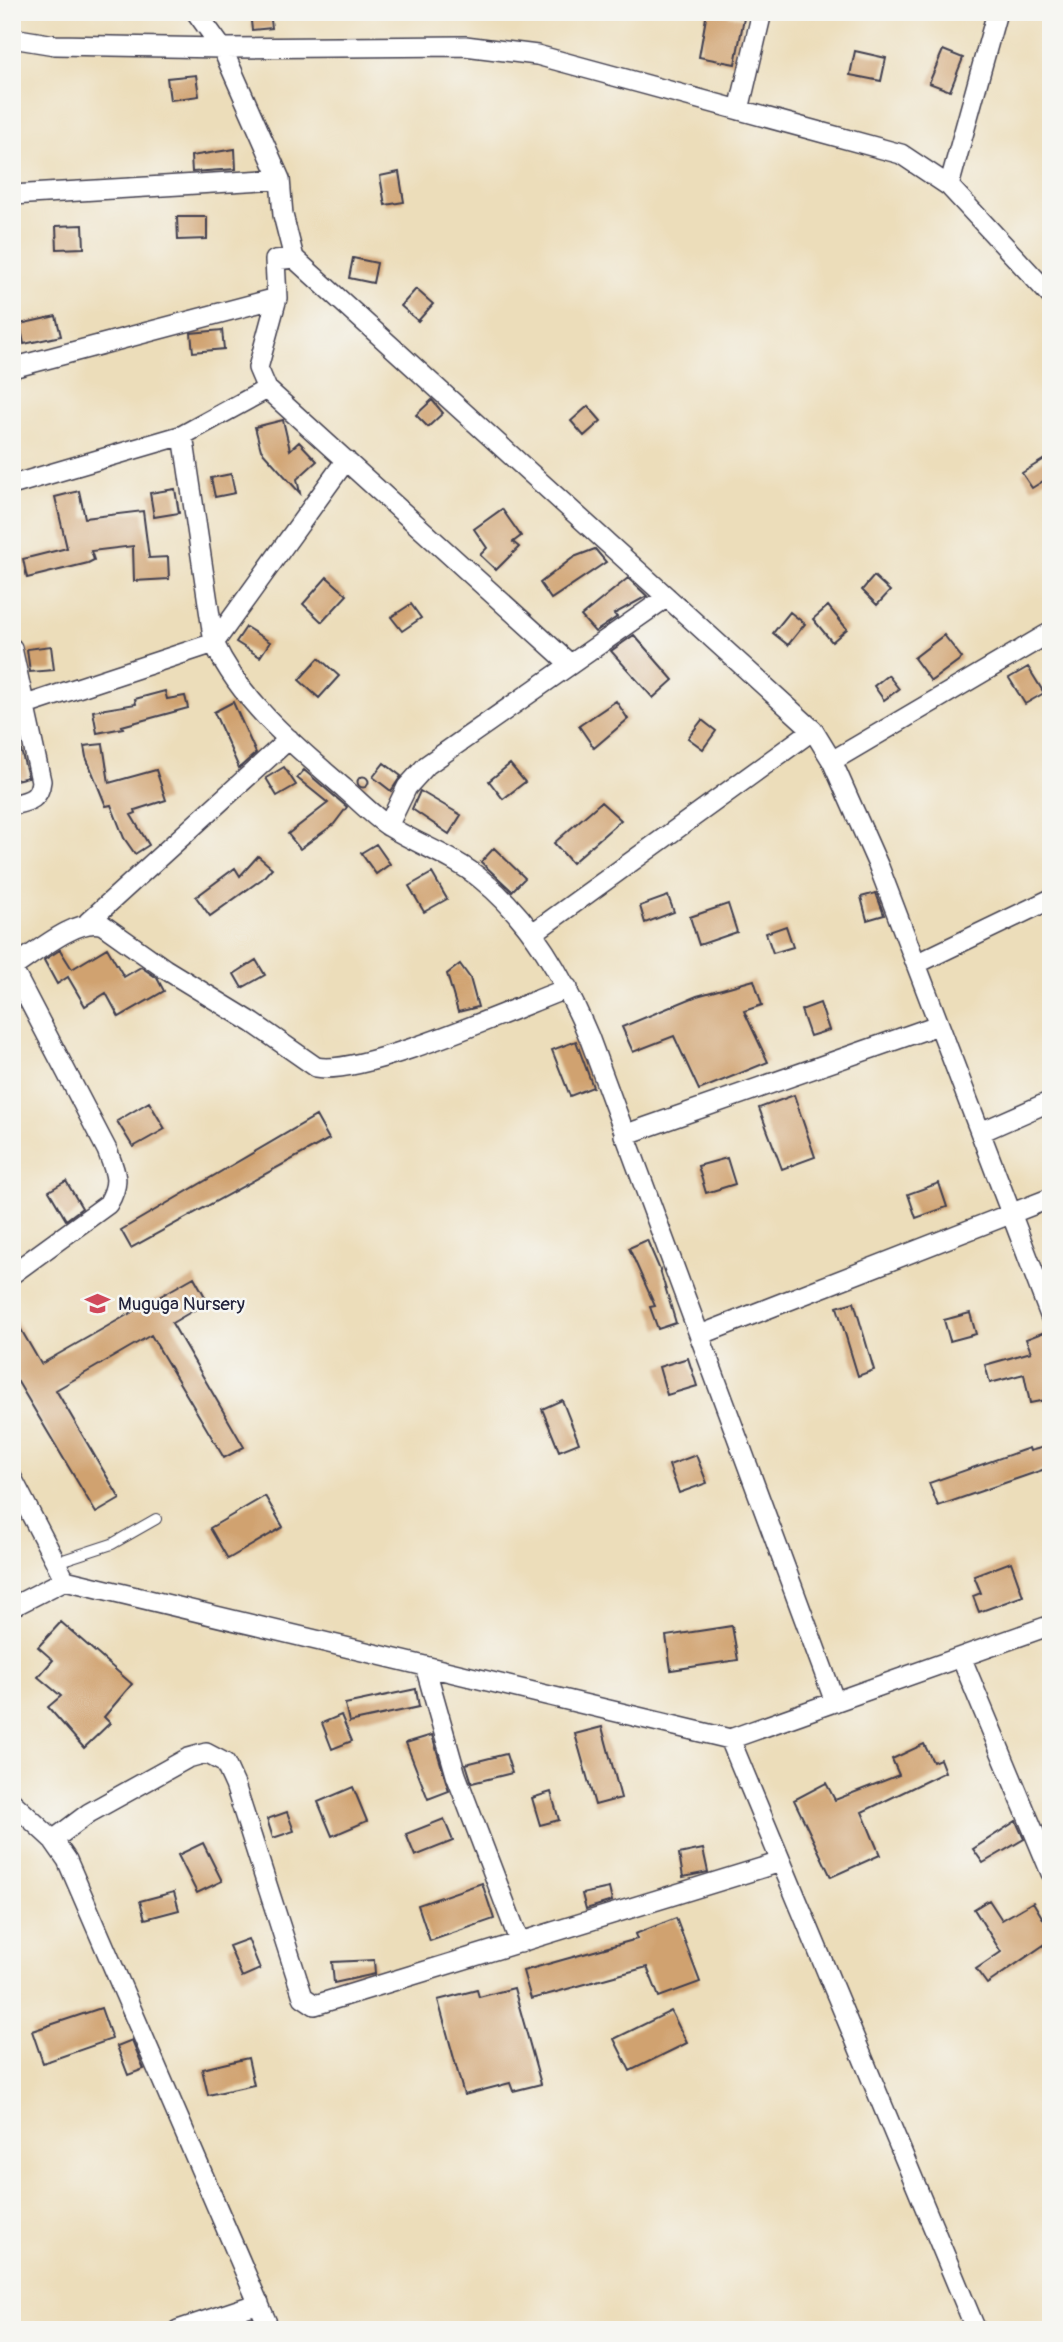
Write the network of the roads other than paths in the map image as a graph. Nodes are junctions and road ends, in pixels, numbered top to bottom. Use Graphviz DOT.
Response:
graph roads {
  1 [pos="196,12"];
  2 [pos="762,12"];
  3 [pos="997,12"];
  4 [pos="12,38"];
  5 [pos="222,48"];
  6 [pos="740,110"];
  7 [pos="280,179"];
  8 [pos="949,186"];
  9 [pos="12,195"];
  10 [pos="294,258"];
  11 [pos="1051,296"];
  12 [pos="277,298"];
  13 [pos="12,368"];
  14 [pos="267,389"];
  15 [pos="183,435"];
  16 [pos="346,460"];
  17 [pos="12,485"];
  18 [pos="667,597"];
  19 [pos="1051,632"];
  20 [pos="214,643"];
  21 [pos="12,648"];
  22 [pos="570,664"];
  23 [pos="26,705"];
  24 [pos="813,730"];
  25 [pos="289,739"];
  26 [pos="832,761"];
  27 [pos="12,805"];
  28 [pos="388,826"];
  29 [pos="1051,898"];
  30 [pos="88,922"];
  31 [pos="533,933"];
  32 [pos="916,964"];
  33 [pos="568,988"];
  34 [pos="938,1025"];
  35 [pos="1051,1101"];
  36 [pos="981,1132"];
  37 [pos="624,1135"];
  38 [pos="1051,1198"];
  39 [pos="1011,1214"];
  40 [pos="12,1274"];
  41 [pos="1051,1318"];
  42 [pos="700,1335"];
  43 [pos="12,1478"];
  44 [pos="156,1519"];
  45 [pos="61,1571"];
  46 [pos="12,1607"];
  47 [pos="1051,1625"];
  48 [pos="961,1657"];
  49 [pos="425,1666"];
  50 [pos="835,1702"];
  51 [pos="730,1739"];
  52 [pos="12,1802"];
  53 [pos="53,1840"];
  54 [pos="781,1862"];
  55 [pos="1051,1873"];
  56 [pos="520,1943"];
  57 [pos="259,2303"];
  58 [pos="178,2330"];
  59 [pos="270,2330"];
  60 [pos="976,2330"];
  1 -- 5 [label="street"];
  2 -- 6 [label="street"];
  3 -- 8 [label="street"];
  4 -- 5 [label="street"];
  5 -- 6 [label="street"];
  5 -- 7 [label="street"];
  6 -- 8 [label="street"];
  7 -- 9 [label="street"];
  7 -- 10 [label="street"];
  8 -- 11 [label="street"];
  10 -- 12 [label="street"];
  10 -- 18 [label="street"];
  12 -- 13 [label="street"];
  12 -- 14 [label="street"];
  14 -- 15 [label="street"];
  14 -- 16 [label="street"];
  15 -- 17 [label="street"];
  15 -- 20 [label="street"];
  16 -- 20 [label="street"];
  16 -- 22 [label="street"];
  18 -- 22 [label="street"];
  18 -- 24 [label="street"];
  19 -- 26 [label="street"];
  20 -- 23 [label="street"];
  20 -- 25 [label="street"];
  21 -- 23 [label="street"];
  22 -- 28 [label="street"];
  23 -- 27 [label="street"];
  24 -- 26 [label="street"];
  24 -- 31 [label="street"];
  25 -- 28 [label="street"];
  25 -- 30 [label="street"];
  26 -- 32 [label="street"];
  28 -- 31 [label="street"];
  29 -- 32 [label="street"];
  30 -- 33 [label="street"];
  30 -- 40 [label="street"];
  31 -- 33 [label="street"];
  32 -- 34 [label="street"];
  33 -- 37 [label="street"];
  34 -- 36 [label="street"];
  34 -- 37 [label="street"];
  35 -- 36 [label="street"];
  36 -- 39 [label="street"];
  37 -- 42 [label="street"];
  38 -- 39 [label="street"];
  39 -- 41 [label="street"];
  39 -- 42 [label="street"];
  42 -- 50 [label="street"];
  43 -- 45 [label="street"];
  44 -- 45 [label="lane"];
  45 -- 46 [label="street"];
  45 -- 49 [label="street"];
  47 -- 48 [label="street"];
  48 -- 50 [label="street"];
  48 -- 55 [label="street"];
  49 -- 51 [label="street"];
  49 -- 56 [label="street"];
  50 -- 51 [label="street"];
  51 -- 54 [label="street"];
  52 -- 53 [label="street"];
  53 -- 56 [label="street"];
  53 -- 57 [label="street"];
  54 -- 56 [label="street"];
  54 -- 60 [label="street"];
  57 -- 58 [label="street"];
  57 -- 59 [label="street"];
}
